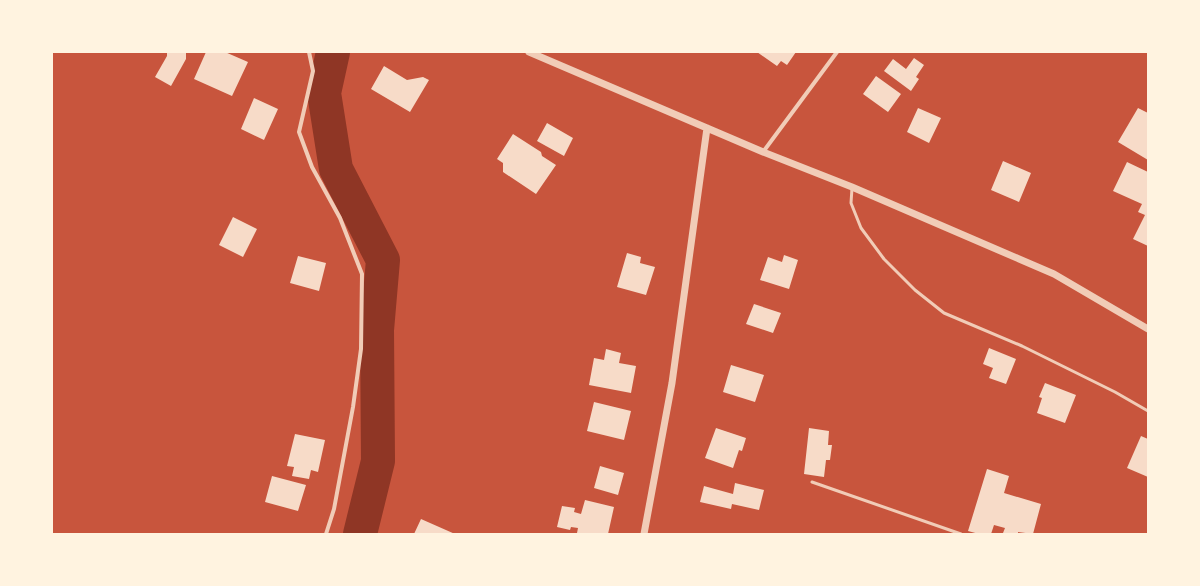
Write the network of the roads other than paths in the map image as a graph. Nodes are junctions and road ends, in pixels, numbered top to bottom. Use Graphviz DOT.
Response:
graph roads {
  1 [pos="309,52"];
  2 [pos="529,52"];
  3 [pos="837,52"];
  4 [pos="707,128"];
  5 [pos="762,152"];
  6 [pos="852,187"];
  7 [pos="1148,329"];
  8 [pos="1148,410"];
  9 [pos="812,482"];
  10 [pos="326,534"];
  11 [pos="644,534"];
  12 [pos="961,534"];
  1 -- 10 [label="street"];
  2 -- 4 [label="street"];
  3 -- 5 [label="street"];
  4 -- 5 [label="street"];
  4 -- 11 [label="street"];
  5 -- 6 [label="street"];
  6 -- 7 [label="street"];
  6 -- 8 [label="lane"];
  9 -- 12 [label="lane"];
}
